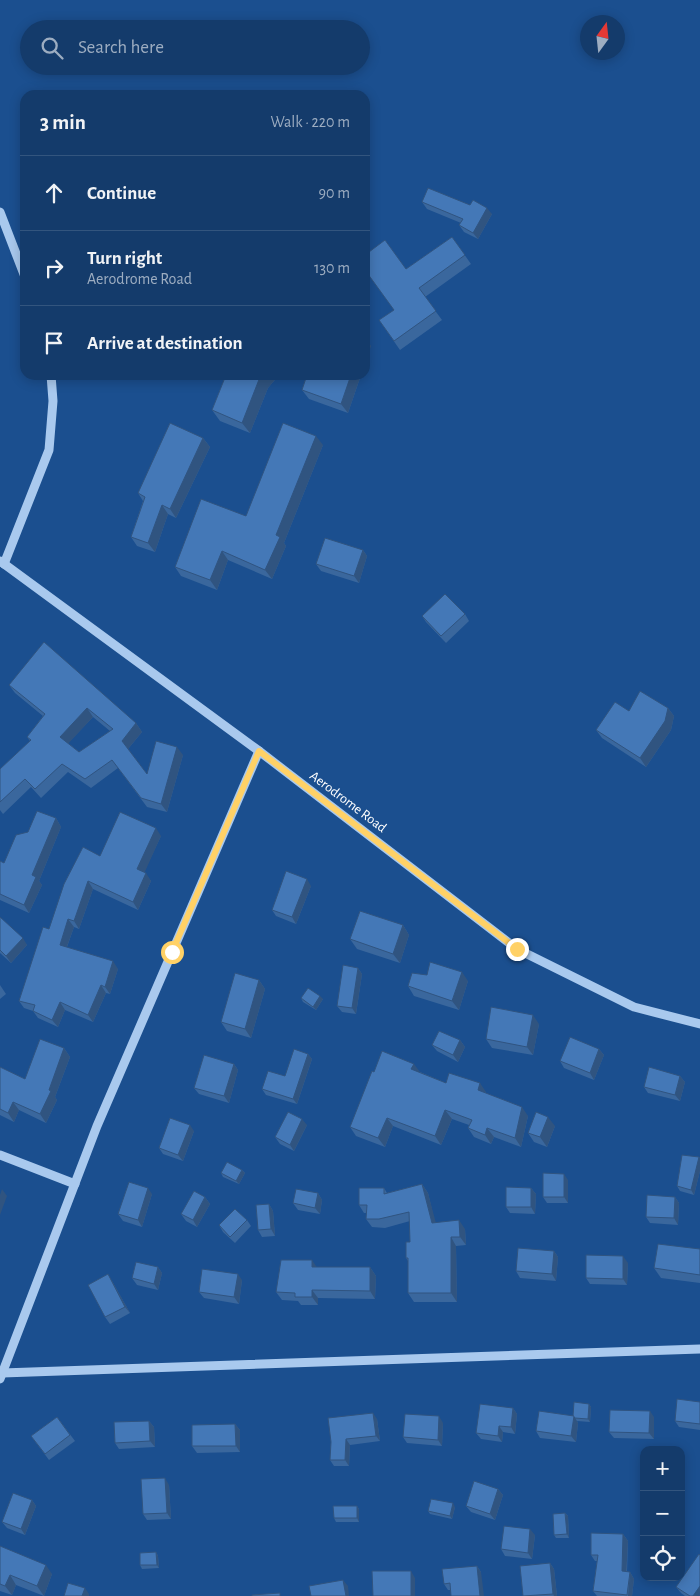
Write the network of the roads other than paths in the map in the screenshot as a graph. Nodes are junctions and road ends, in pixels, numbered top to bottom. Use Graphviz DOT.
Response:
graph roads {
  1 [pos="0,212"];
  2 [pos="20,264"];
  3 [pos="51,380"];
  4 [pos="2,563"];
  5 [pos="259,751"];
  6 [pos="700,1024"];
  7 [pos="0,1155"];
  8 [pos="76,1184"];
  9 [pos="700,1348"];
  10 [pos="1,1376"];
  1 -- 2 [label="street"];
  3 -- 4 [label="street"];
  4 -- 5 [label="street, Aerodrome Road"];
  5 -- 6 [label="street, Aerodrome Road"];
  5 -- 8 [label="street"];
  7 -- 8 [label="street"];
  8 -- 10 [label="street"];
  9 -- 10 [label="street"];
}
